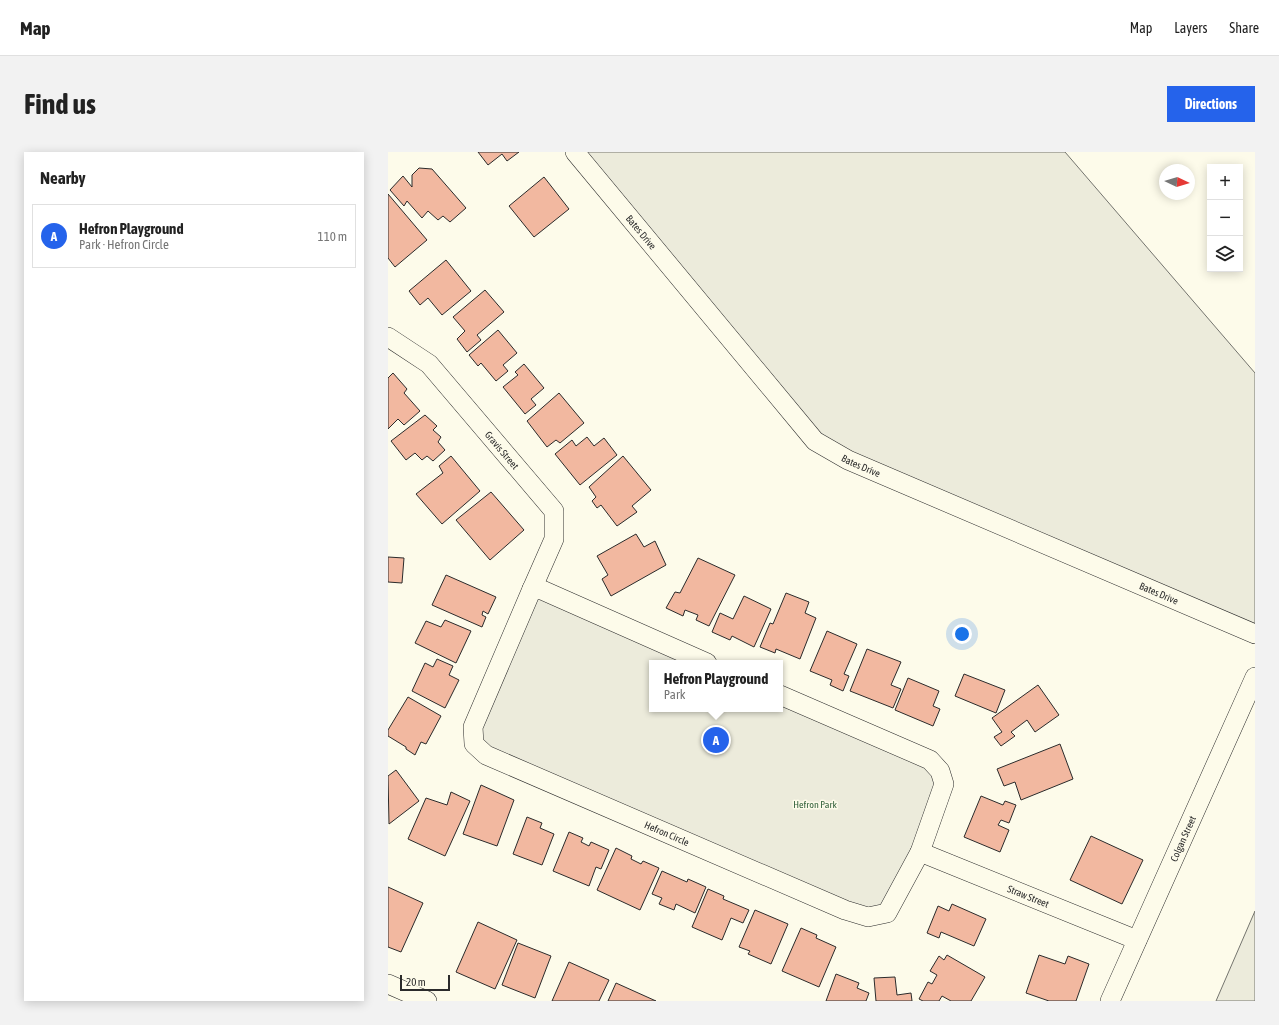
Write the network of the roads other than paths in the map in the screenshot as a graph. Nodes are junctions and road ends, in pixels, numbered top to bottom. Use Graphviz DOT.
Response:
graph roads {
  1 [pos="575,152"];
  2 [pos="388,337"];
  3 [pos="532,589"];
  4 [pos="1255,634"];
  5 [pos="700,660"];
  6 [pos="1255,677"];
  7 [pos="783,696"];
  8 [pos="920,852"];
  9 [pos="1137,940"];
  10 [pos="388,984"];
  11 [pos="427,1001"];
  12 [pos="1110,1001"];
  1 -- 4 [label="street, Bates Drive"];
  2 -- 3 [label="street, Gravis Street"];
  3 -- 5 [label="street"];
  3 -- 8 [label="street, Hefron Circle"];
  6 -- 9 [label="street, Colgan Street"];
  7 -- 8 [label="street, Hefron Circle"];
  8 -- 9 [label="street, Straw Street"];
  9 -- 12 [label="street, Colgan Street"];
  10 -- 11 [label="street"];
}
